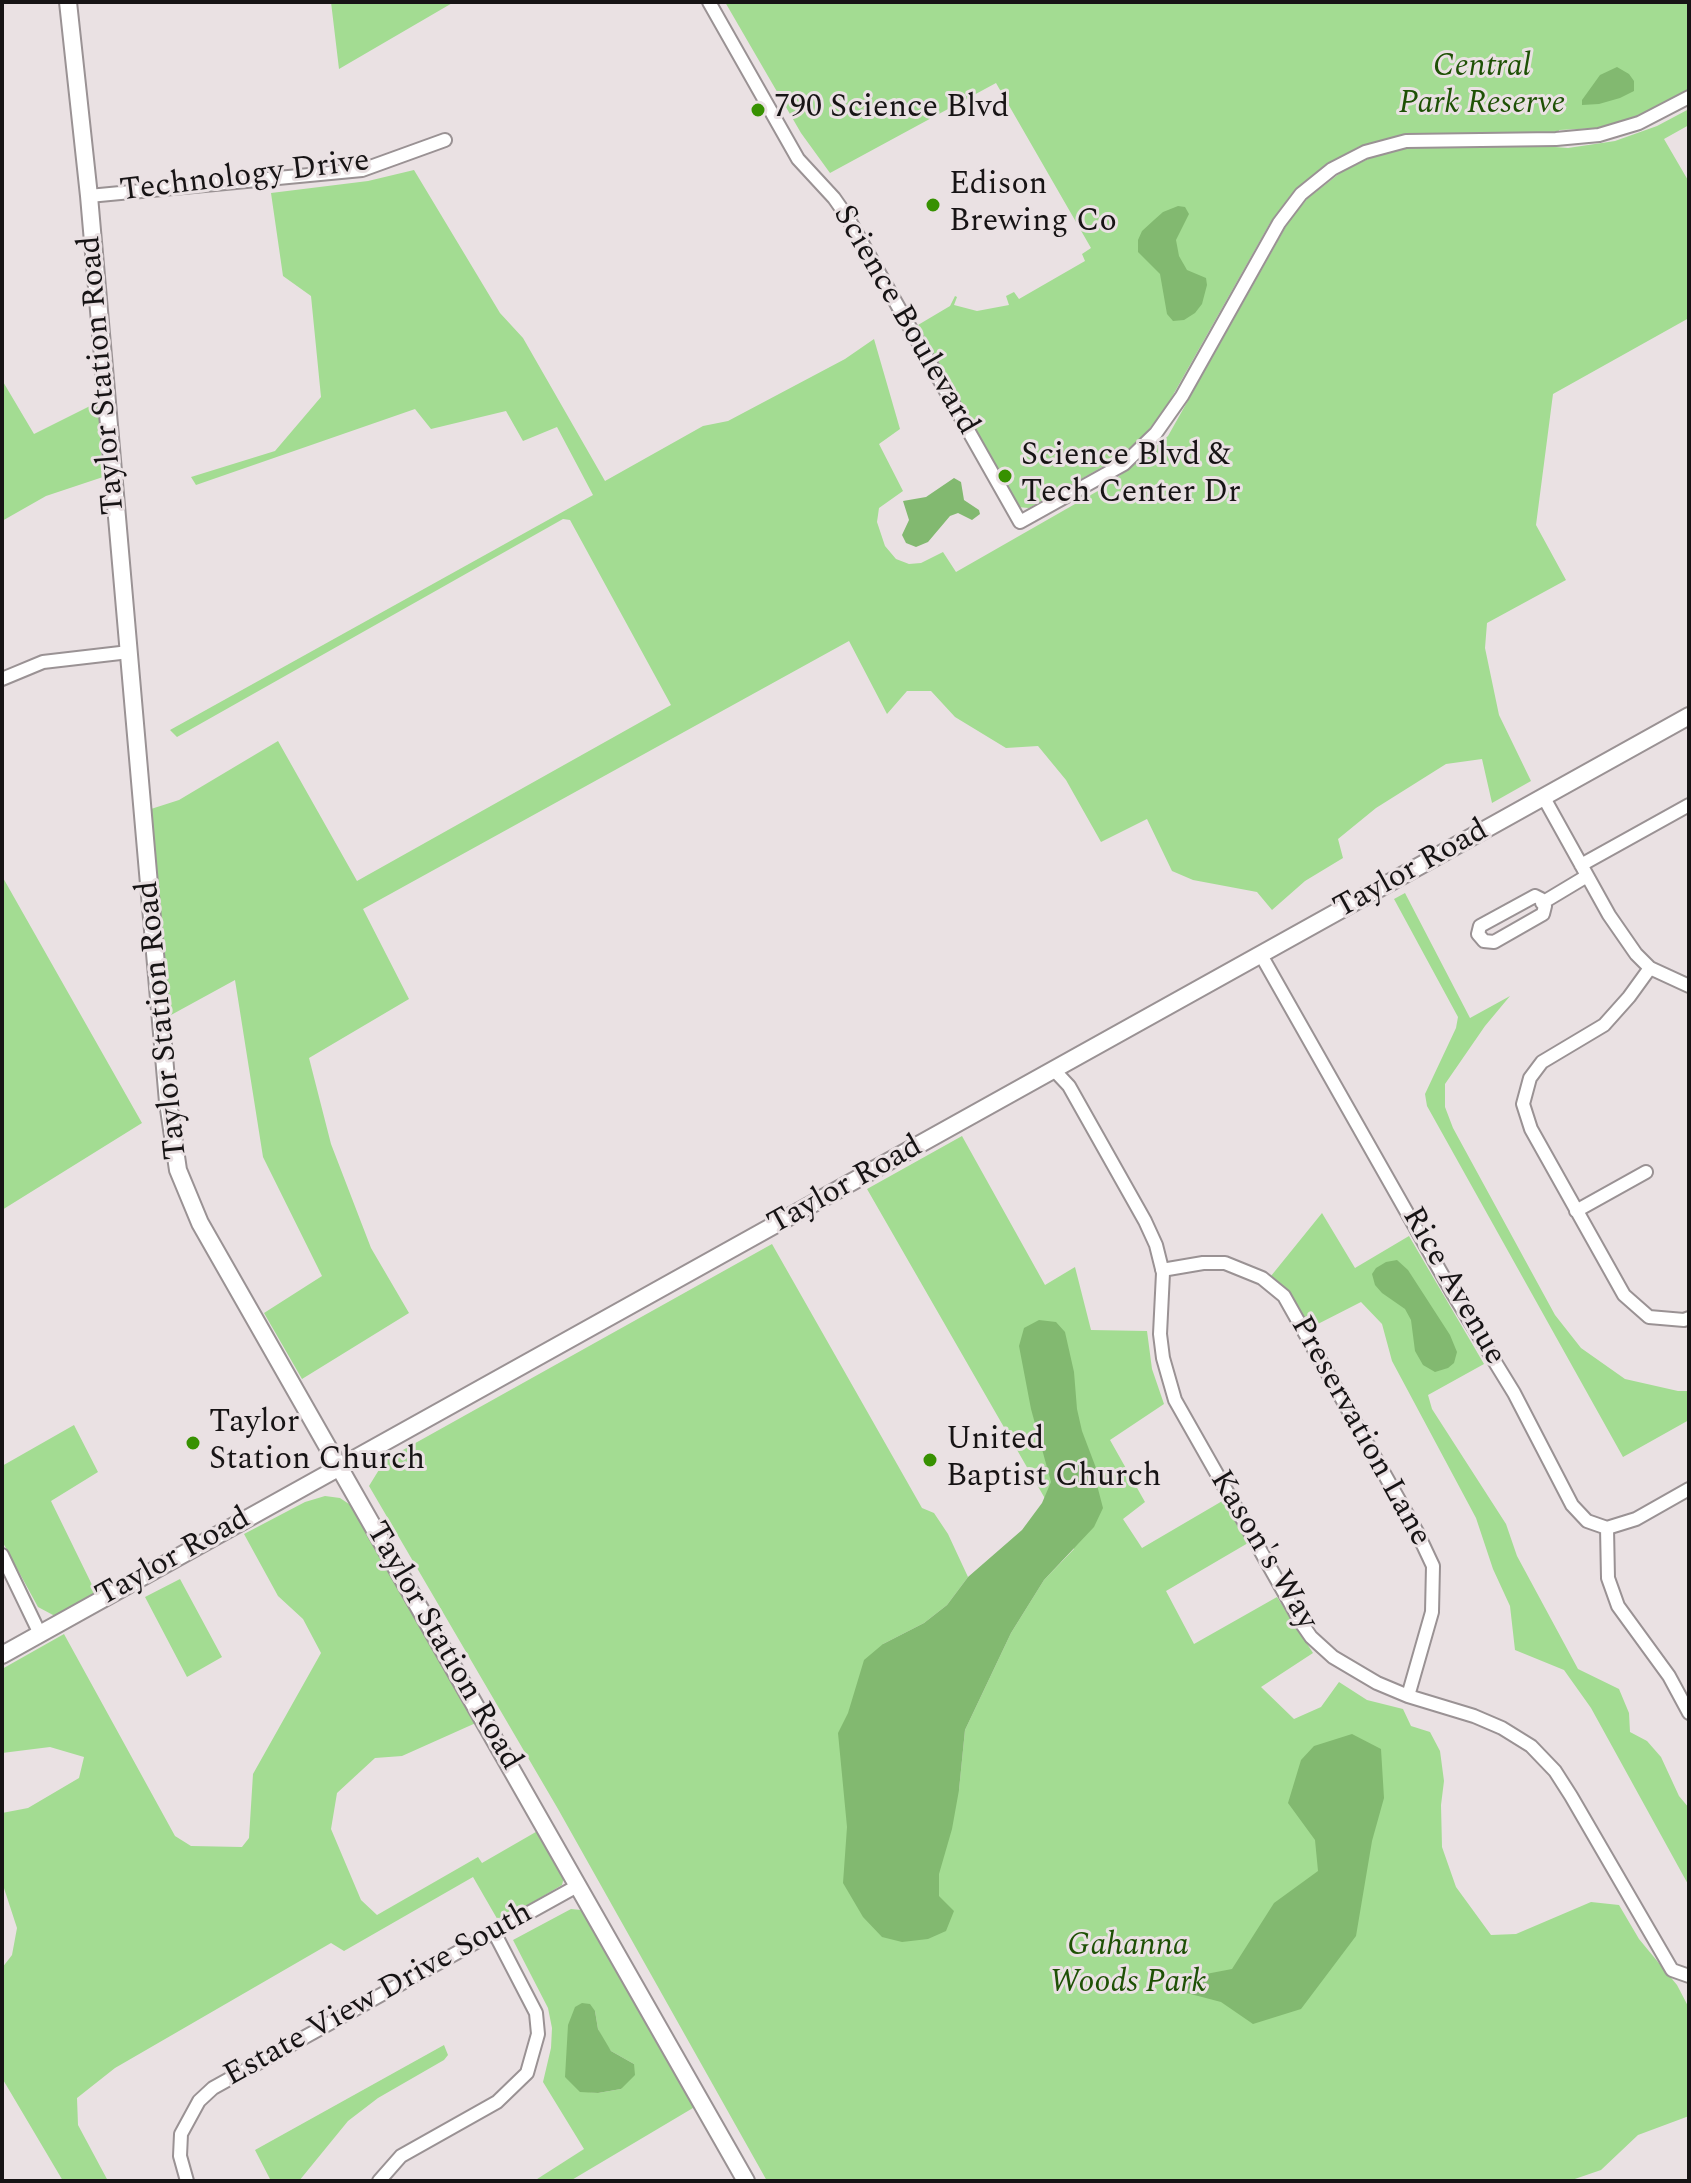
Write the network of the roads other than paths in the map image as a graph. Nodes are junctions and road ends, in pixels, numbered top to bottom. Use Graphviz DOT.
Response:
graph roads {
  1 [pos="68,2"];
  2 [pos="709,2"];
  3 [pos="1689,97"];
  4 [pos="445,140"];
  5 [pos="89,196"];
  6 [pos="129,652"];
  7 [pos="2,679"];
  8 [pos="1689,716"];
  9 [pos="1544,798"];
  10 [pos="1689,805"];
  11 [pos="1584,871"];
  12 [pos="1542,903"];
  13 [pos="1261,955"];
  14 [pos="1650,968"];
  15 [pos="1689,986"];
  16 [pos="1054,1070"];
  17 [pos="1646,1172"];
  18 [pos="1576,1211"];
  19 [pos="1162,1270"];
  20 [pos="1689,1318"];
  21 [pos="339,1467"];
  22 [pos="1689,1489"];
  23 [pos="1607,1528"];
  24 [pos="2,1555"];
  25 [pos="40,1634"];
  26 [pos="2,1655"];
  27 [pos="1408,1696"];
  28 [pos="1689,1713"];
  29 [pos="579,1885"];
  30 [pos="494,1932"];
  31 [pos="1689,1976"];
  32 [pos="187,2181"];
  33 [pos="379,2181"];
  34 [pos="746,2181"];
  1 -- 5 [label="main road, Taylor Station Road"];
  2 -- 3 [label="street, Science Boulevard"];
  4 -- 5 [label="street, Technology Drive"];
  5 -- 6 [label="main road, Taylor Station Road"];
  6 -- 7 [label="street"];
  6 -- 21 [label="main road, Taylor Station Road"];
  8 -- 9 [label="main road, Taylor Road"];
  9 -- 11 [label="street"];
  9 -- 13 [label="main road, Taylor Road"];
  10 -- 11 [label="street"];
  11 -- 12 [label="street"];
  11 -- 14 [label="street"];
  12 -- 12 [label="street"];
  13 -- 16 [label="main road, Taylor Road"];
  13 -- 23 [label="street, Rice Avenue"];
  14 -- 15 [label="street"];
  14 -- 18 [label="street"];
  16 -- 19 [label="street, Kason's Way"];
  16 -- 21 [label="main road, Taylor Road"];
  17 -- 18 [label="street"];
  18 -- 20 [label="street"];
  19 -- 27 [label="street, Kason's Way"];
  19 -- 27 [label="street, Preservation Lane"];
  21 -- 25 [label="main road, Taylor Road"];
  21 -- 29 [label="main road, Taylor Station Road"];
  22 -- 23 [label="street"];
  23 -- 28 [label="street"];
  24 -- 25 [label="street"];
  25 -- 26 [label="main road, Taylor Road"];
  27 -- 31 [label="street, Kason's Way"];
  29 -- 30 [label="street, Estate View Drive South"];
  29 -- 34 [label="main road, Taylor Station Road"];
  30 -- 32 [label="street, Estate View Drive South"];
  30 -- 33 [label="street"];
}
